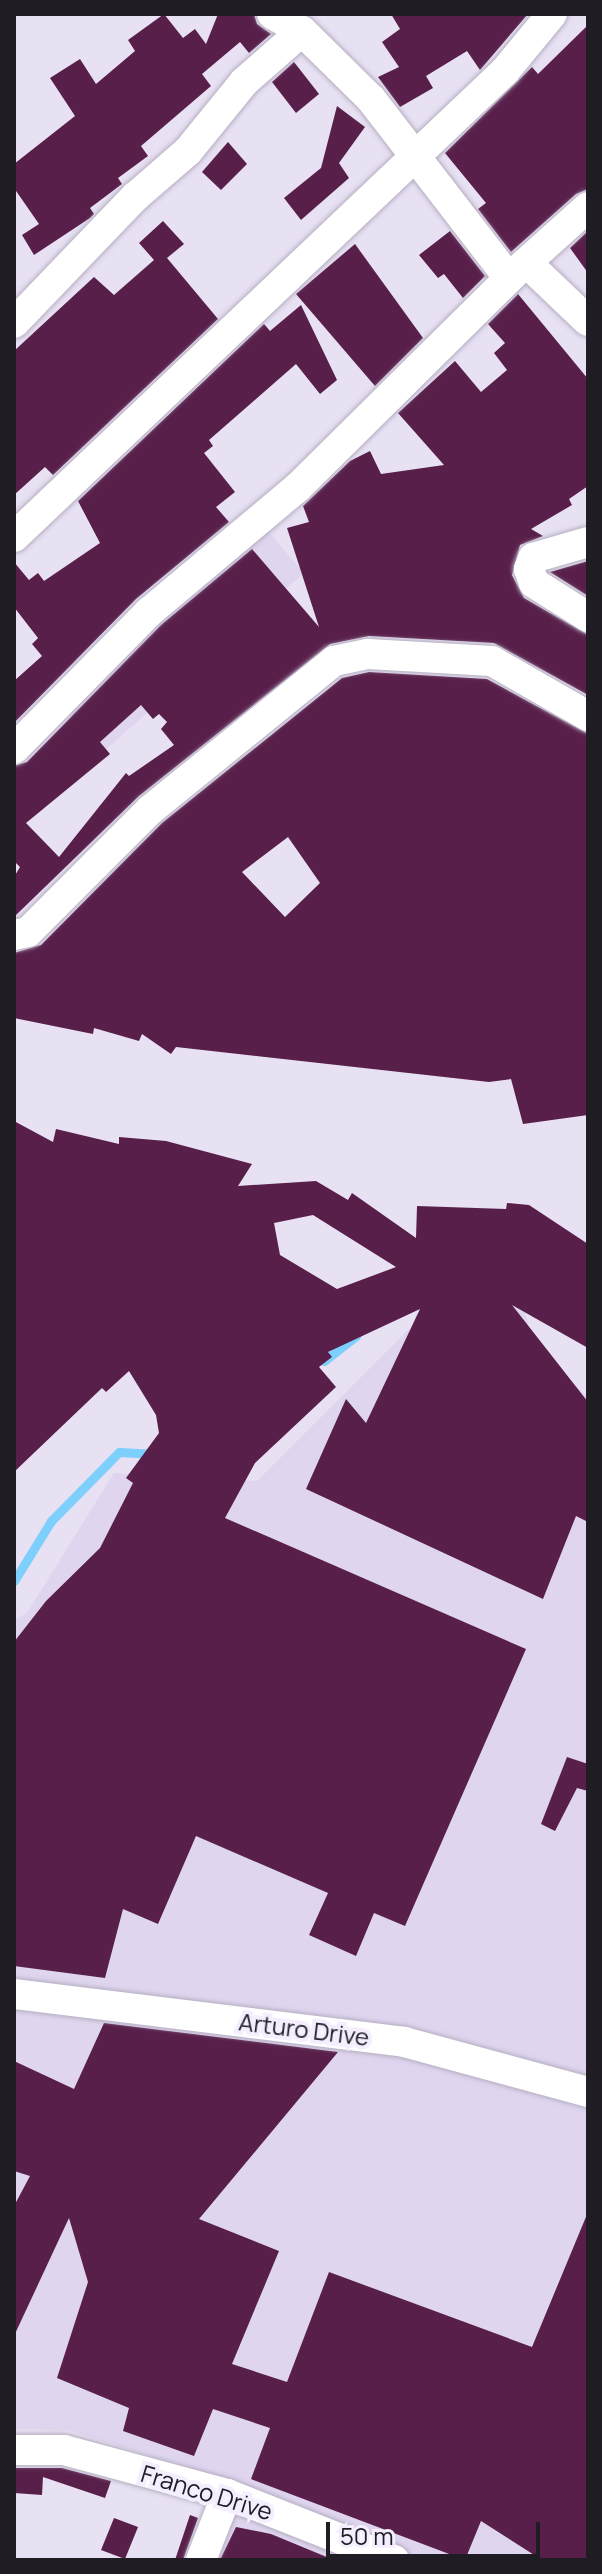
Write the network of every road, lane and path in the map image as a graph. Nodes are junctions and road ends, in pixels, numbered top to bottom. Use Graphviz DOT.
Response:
graph roads {
  1 [pos="272,14"];
  2 [pos="552,14"];
  3 [pos="302,31"];
  4 [pos="413,156"];
  5 [pos="588,207"];
  6 [pos="518,271"];
  7 [pos="588,321"];
  8 [pos="14,323"];
  9 [pos="14,537"];
  10 [pos="588,542"];
  11 [pos="588,617"];
  12 [pos="588,716"];
  13 [pos="14,749"];
  14 [pos="14,935"];
  15 [pos="14,1994"];
  16 [pos="588,2092"];
  17 [pos="14,2450"];
  18 [pos="227,2494"];
  19 [pos="201,2560"];
  20 [pos="394,2560"];
  1 -- 3 [label="street"];
  2 -- 4 [label="street"];
  3 -- 4 [label="street"];
  3 -- 8 [label="street"];
  4 -- 6 [label="street"];
  4 -- 9 [label="street"];
  5 -- 6 [label="street"];
  6 -- 7 [label="street"];
  6 -- 13 [label="street"];
  10 -- 11 [label="street"];
  12 -- 14 [label="street"];
  15 -- 16 [label="street, Arturo Drive"];
  17 -- 18 [label="street, Franco Drive"];
  18 -- 19 [label="street"];
  18 -- 20 [label="street, Franco Drive"];
}
